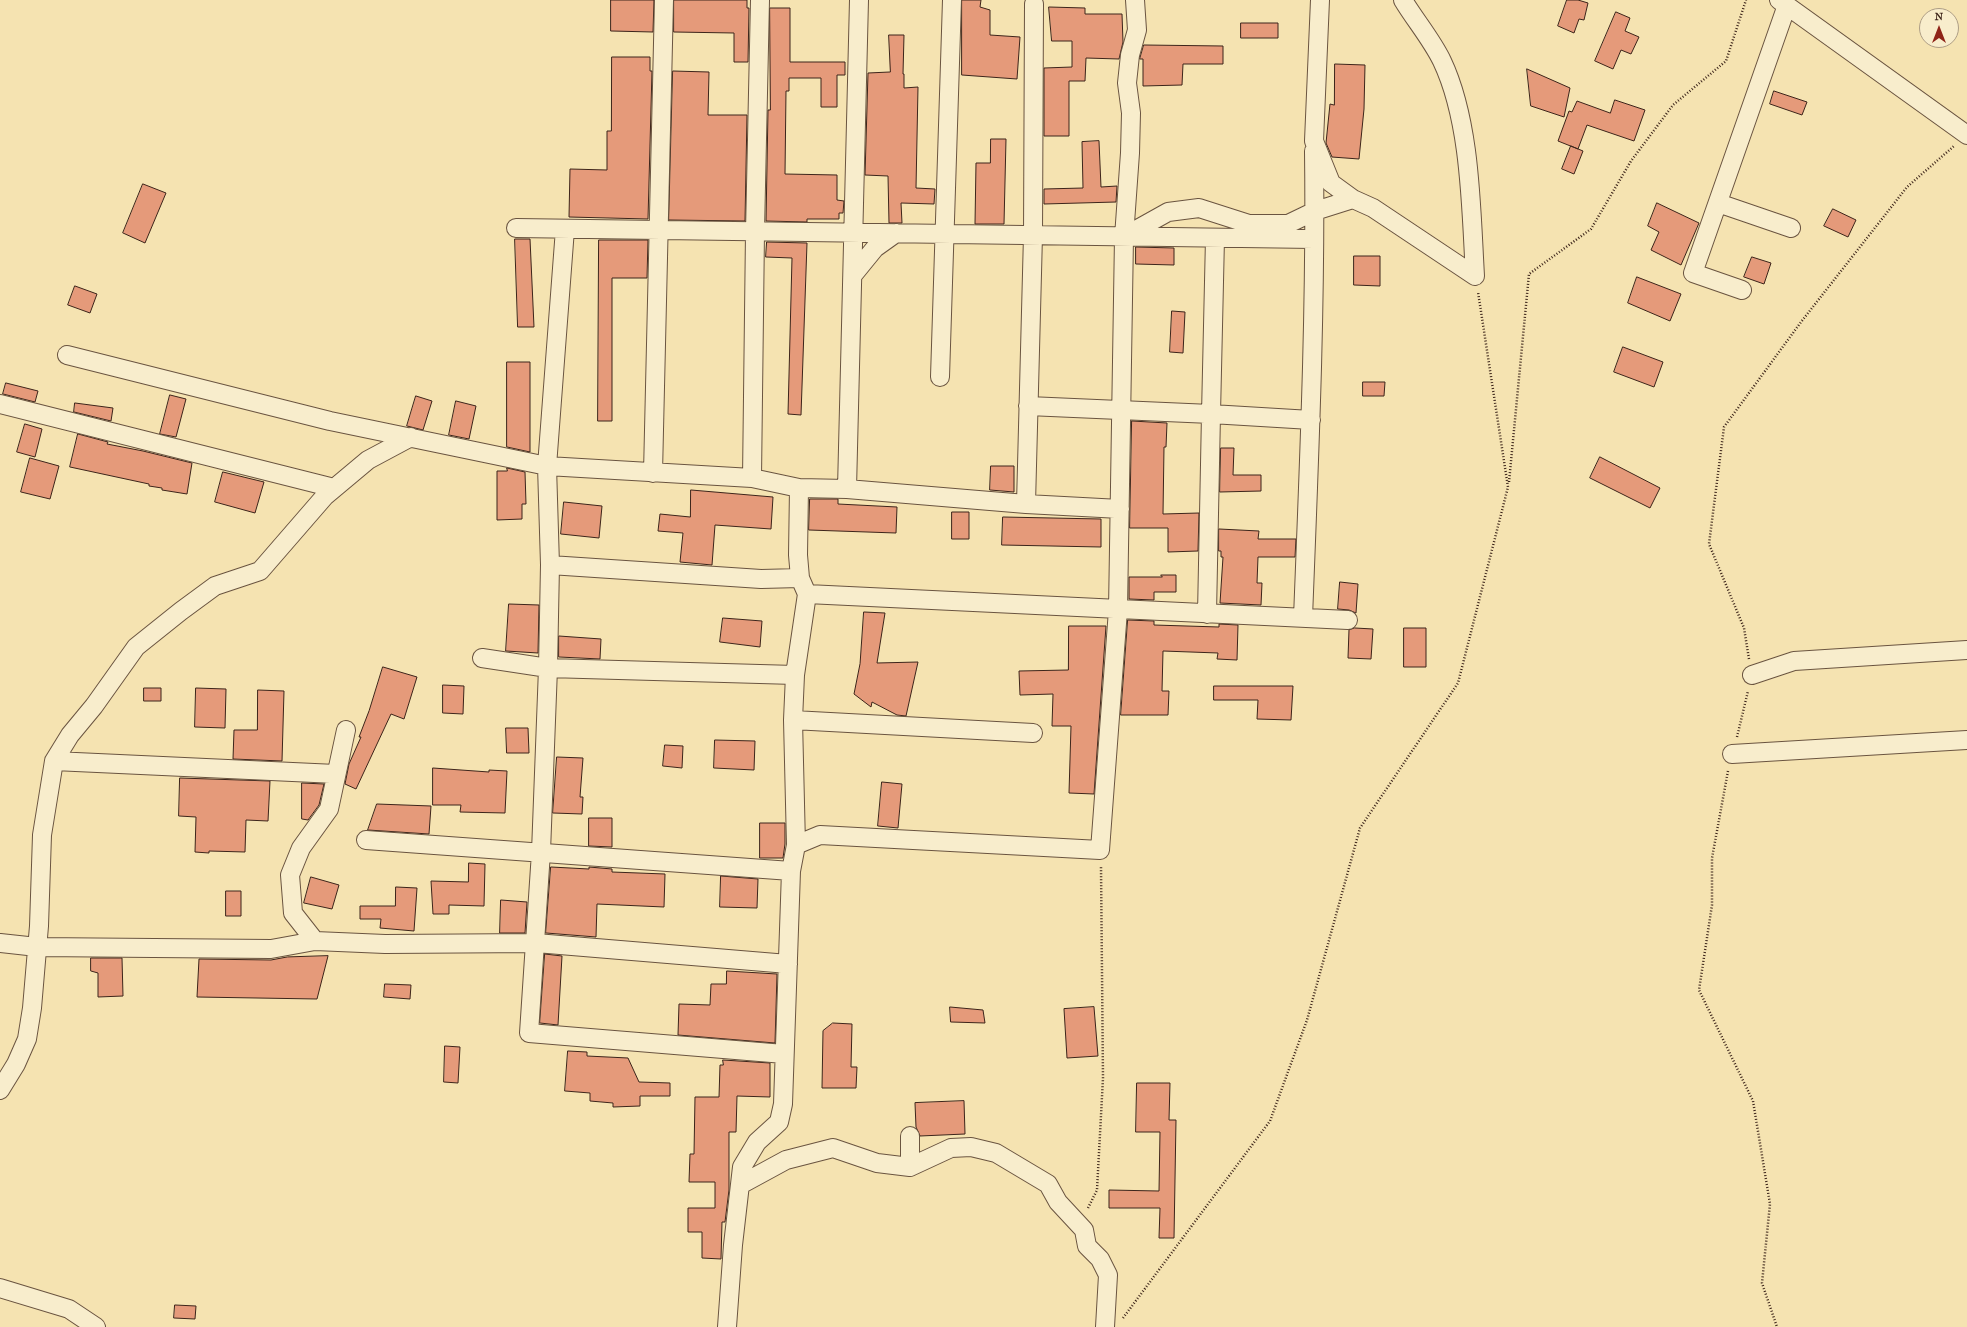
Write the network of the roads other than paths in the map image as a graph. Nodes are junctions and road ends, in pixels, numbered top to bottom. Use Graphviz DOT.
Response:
graph roads {
  1 [pos="664,0"];
  2 [pos="760,0"];
  3 [pos="859,0"];
  4 [pos="952,0"];
  5 [pos="1136,0"];
  6 [pos="1320,0"];
  7 [pos="1402,0"];
  8 [pos="1783,3"];
  9 [pos="1034,4"];
  10 [pos="1967,135"];
  11 [pos="1314,141"];
  12 [pos="1353,199"];
  13 [pos="1718,203"];
  14 [pos="1315,211"];
  15 [pos="516,228"];
  16 [pos="1791,228"];
  17 [pos="565,229"];
  18 [pos="660,230"];
  19 [pos="755,232"];
  20 [pos="854,233"];
  21 [pos="896,234"];
  22 [pos="944,234"];
  23 [pos="1033,236"];
  24 [pos="1124,237"];
  25 [pos="1215,238"];
  26 [pos="1314,239"];
  27 [pos="854,275"];
  28 [pos="1742,290"];
  29 [pos="67,355"];
  30 [pos="940,377"];
  31 [pos="0,404"];
  32 [pos="1028,406"];
  33 [pos="1122,410"];
  34 [pos="1211,414"];
  35 [pos="1311,420"];
  36 [pos="411,437"];
  37 [pos="548,466"];
  38 [pos="653,473"];
  39 [pos="752,478"];
  40 [pos="334,488"];
  41 [pos="799,488"];
  42 [pos="847,489"];
  43 [pos="1026,504"];
  44 [pos="1120,509"];
  45 [pos="550,565"];
  46 [pos="804,586"];
  47 [pos="1118,610"];
  48 [pos="1207,614"];
  49 [pos="1303,618"];
  50 [pos="1348,620"];
  51 [pos="1967,650"];
  52 [pos="482,658"];
  53 [pos="548,668"];
  54 [pos="795,675"];
  55 [pos="1752,675"];
  56 [pos="793,720"];
  57 [pos="346,730"];
  58 [pos="1033,733"];
  59 [pos="1967,740"];
  60 [pos="1732,754"];
  61 [pos="54,761"];
  62 [pos="336,774"];
  63 [pos="366,840"];
  64 [pos="796,845"];
  65 [pos="541,852"];
  66 [pos="791,871"];
  67 [pos="315,941"];
  68 [pos="0,943"];
  69 [pos="536,943"];
  70 [pos="37,947"];
  71 [pos="788,964"];
  72 [pos="784,1054"];
  73 [pos="0,1090"];
  74 [pos="910,1136"];
  75 [pos="910,1167"];
  76 [pos="740,1185"];
  77 [pos="0,1288"];
  78 [pos="1113,1324"];
  79 [pos="96,1327"];
  80 [pos="727,1327"];
  1 -- 18 [label="street"];
  2 -- 19 [label="street"];
  3 -- 20 [label="street"];
  4 -- 22 [label="street"];
  5 -- 24 [label="street"];
  6 -- 11 [label="street"];
  7 -- 12 [label="street"];
  8 -- 10 [label="street"];
  8 -- 13 [label="street"];
  9 -- 23 [label="street"];
  11 -- 12 [label="street"];
  11 -- 14 [label="street"];
  12 -- 14 [label="street"];
  13 -- 16 [label="street"];
  13 -- 28 [label="street"];
  14 -- 24 [label="street"];
  14 -- 26 [label="street"];
  15 -- 17 [label="street"];
  17 -- 18 [label="street"];
  17 -- 37 [label="street"];
  18 -- 19 [label="street"];
  18 -- 38 [label="street"];
  19 -- 20 [label="street"];
  19 -- 39 [label="street"];
  20 -- 21 [label="street"];
  20 -- 27 [label="street"];
  21 -- 22 [label="street"];
  21 -- 27 [label="street"];
  22 -- 23 [label="street"];
  22 -- 30 [label="street"];
  23 -- 24 [label="street"];
  23 -- 32 [label="street"];
  24 -- 25 [label="street"];
  24 -- 33 [label="street"];
  25 -- 26 [label="street"];
  25 -- 34 [label="street"];
  26 -- 35 [label="street"];
  27 -- 42 [label="street"];
  29 -- 36 [label="street"];
  31 -- 40 [label="street"];
  32 -- 33 [label="street"];
  32 -- 43 [label="street"];
  33 -- 34 [label="street"];
  33 -- 44 [label="street"];
  34 -- 35 [label="street"];
  34 -- 48 [label="street"];
  35 -- 49 [label="street"];
  36 -- 37 [label="street"];
  36 -- 40 [label="street"];
  37 -- 38 [label="street"];
  37 -- 45 [label="street"];
  38 -- 39 [label="street"];
  39 -- 41 [label="street"];
  40 -- 61 [label="street"];
  41 -- 42 [label="street"];
  41 -- 46 [label="street"];
  42 -- 43 [label="street"];
  43 -- 44 [label="street"];
  44 -- 47 [label="street"];
  45 -- 46 [label="street"];
  45 -- 53 [label="street"];
  46 -- 47 [label="street"];
  46 -- 54 [label="street"];
  47 -- 48 [label="street"];
  47 -- 64 [label="street"];
  48 -- 49 [label="street"];
  49 -- 50 [label="street"];
  51 -- 55 [label="street"];
  52 -- 53 [label="street"];
  53 -- 54 [label="street"];
  53 -- 65 [label="street"];
  54 -- 56 [label="street"];
  56 -- 58 [label="street"];
  56 -- 64 [label="street"];
  57 -- 62 [label="street"];
  59 -- 60 [label="street"];
  61 -- 62 [label="street"];
  61 -- 70 [label="street"];
  62 -- 67 [label="street"];
  63 -- 65 [label="street"];
  64 -- 66 [label="street"];
  65 -- 66 [label="street"];
  65 -- 69 [label="street"];
  66 -- 71 [label="street"];
  67 -- 69 [label="street"];
  67 -- 70 [label="street"];
  68 -- 70 [label="street"];
  69 -- 71 [label="street"];
  69 -- 72 [label="street"];
  70 -- 73 [label="street"];
  71 -- 72 [label="street"];
  72 -- 76 [label="street"];
  74 -- 75 [label="street"];
  75 -- 76 [label="street"];
  75 -- 78 [label="street"];
  76 -- 80 [label="street"];
  77 -- 79 [label="street"];
}
